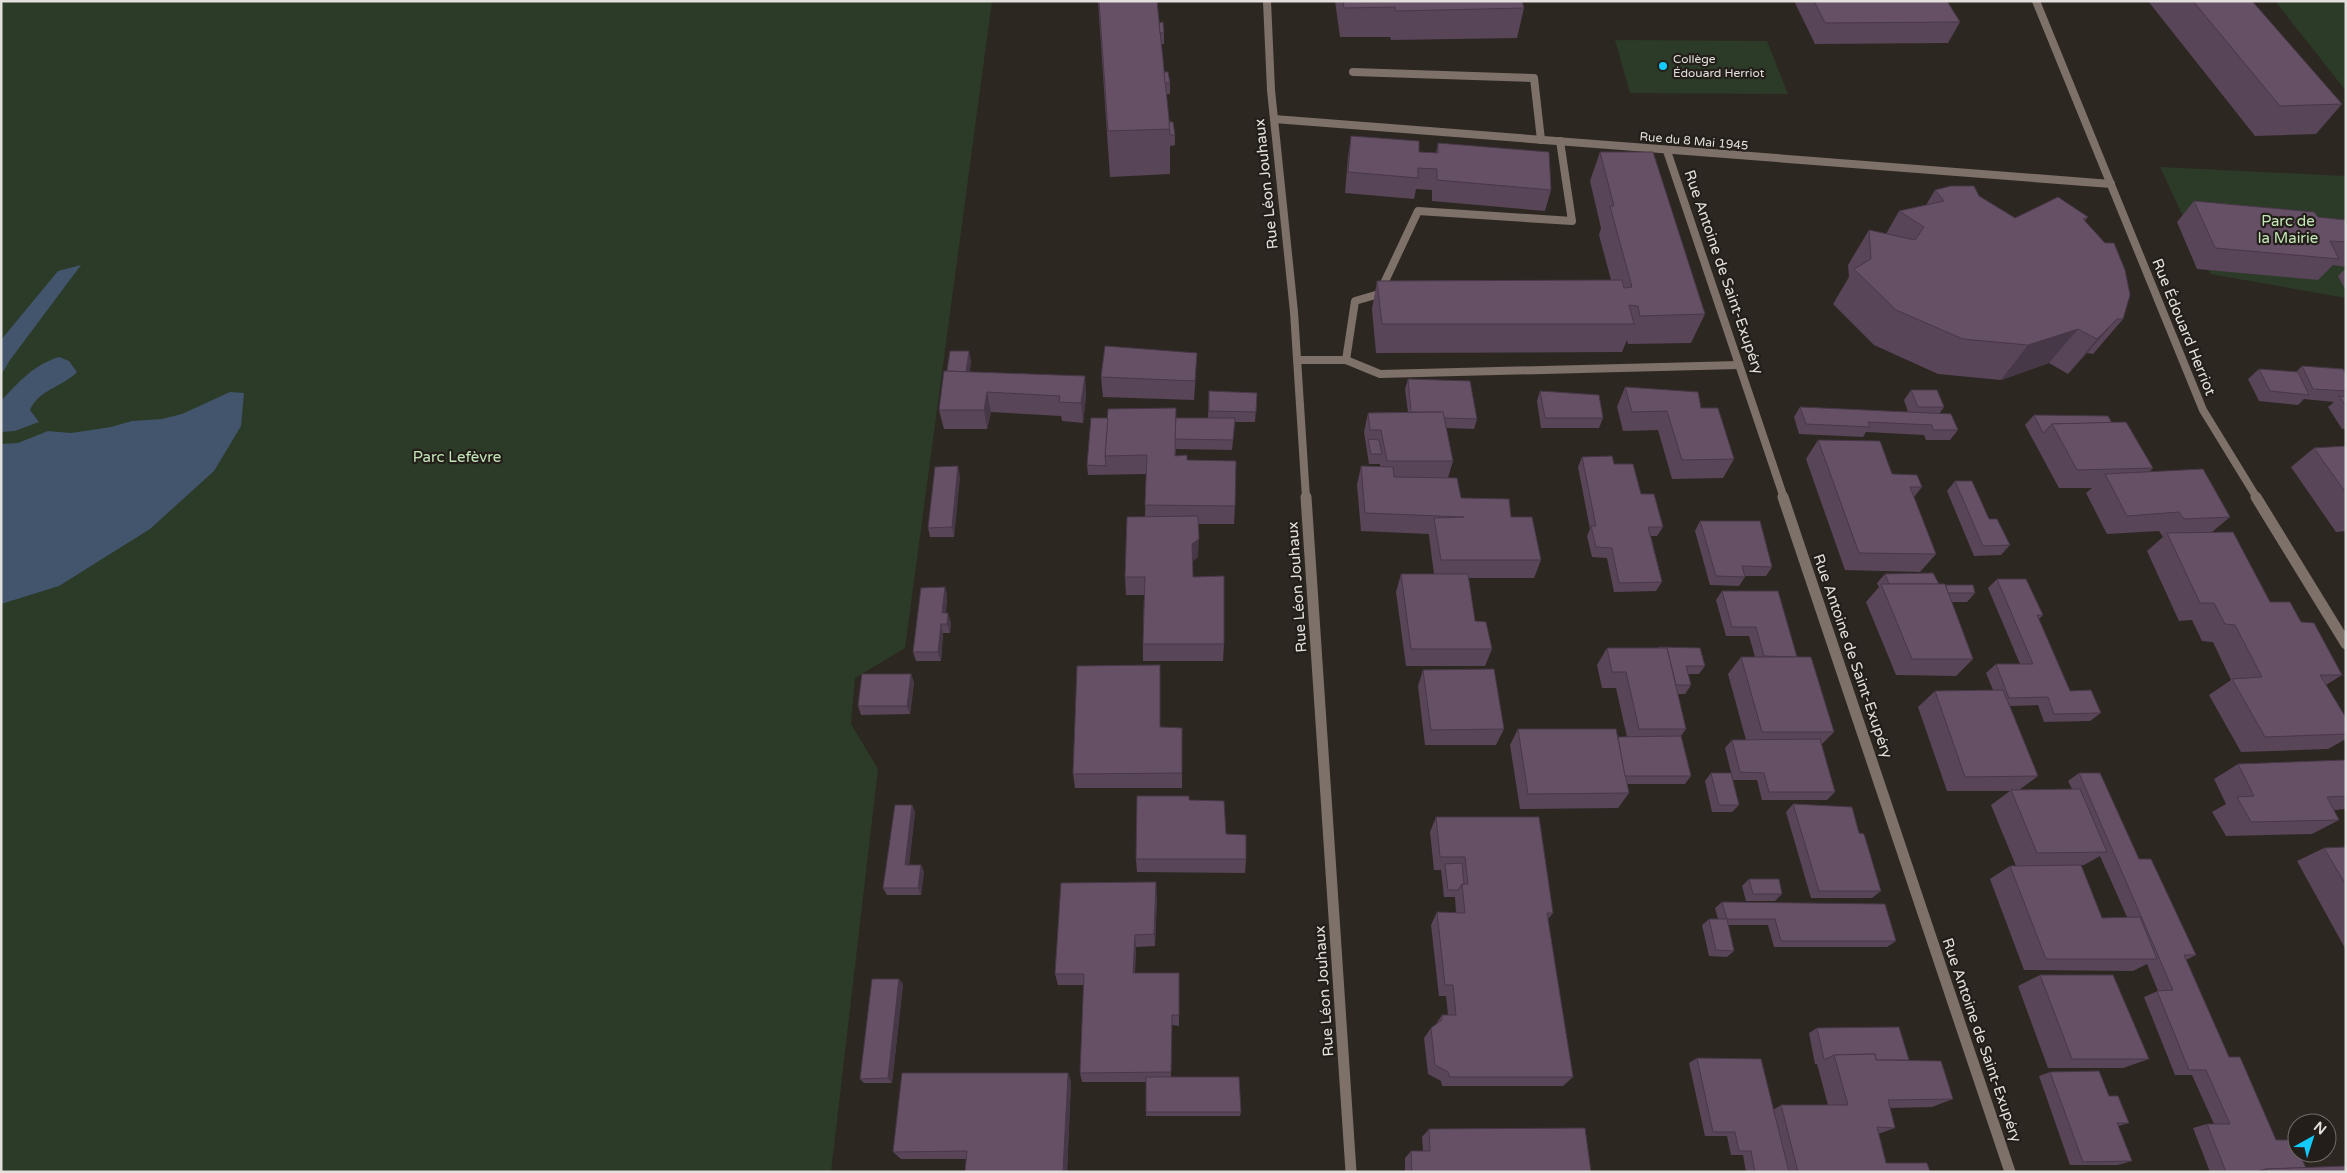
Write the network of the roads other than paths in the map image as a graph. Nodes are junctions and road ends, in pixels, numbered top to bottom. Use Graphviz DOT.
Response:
graph roads {
  1 [pos="1267,1"];
  2 [pos="2036,1"];
  3 [pos="1353,72"];
  4 [pos="1274,119"];
  5 [pos="1541,140"];
  6 [pos="1560,141"];
  7 [pos="1667,151"];
  8 [pos="2111,184"];
  9 [pos="1297,360"];
  10 [pos="1346,360"];
  11 [pos="1739,365"];
  12 [pos="2346,644"];
  13 [pos="1351,1172"];
  14 [pos="2010,1172"];
  1 -- 4 [label="street, Rue Léon Jouhaux"];
  2 -- 8 [label="street, Rue Édouard Herriot"];
  3 -- 5 [label="street"];
  4 -- 5 [label="street, Rue du 8 Mai 1945"];
  4 -- 9 [label="street, Rue Léon Jouhaux"];
  5 -- 6 [label="street, Rue du 8 Mai 1945"];
  6 -- 7 [label="street, Rue du 8 Mai 1945"];
  6 -- 10 [label="street"];
  7 -- 8 [label="street, Rue du 8 Mai 1945"];
  7 -- 11 [label="street, Rue Antoine de Saint-Exupéry"];
  8 -- 12 [label="street, Rue Édouard Herriot"];
  9 -- 10 [label="street"];
  9 -- 13 [label="street, Rue Léon Jouhaux"];
  10 -- 11 [label="street"];
  11 -- 14 [label="street, Rue Antoine de Saint-Exupéry"];
}
